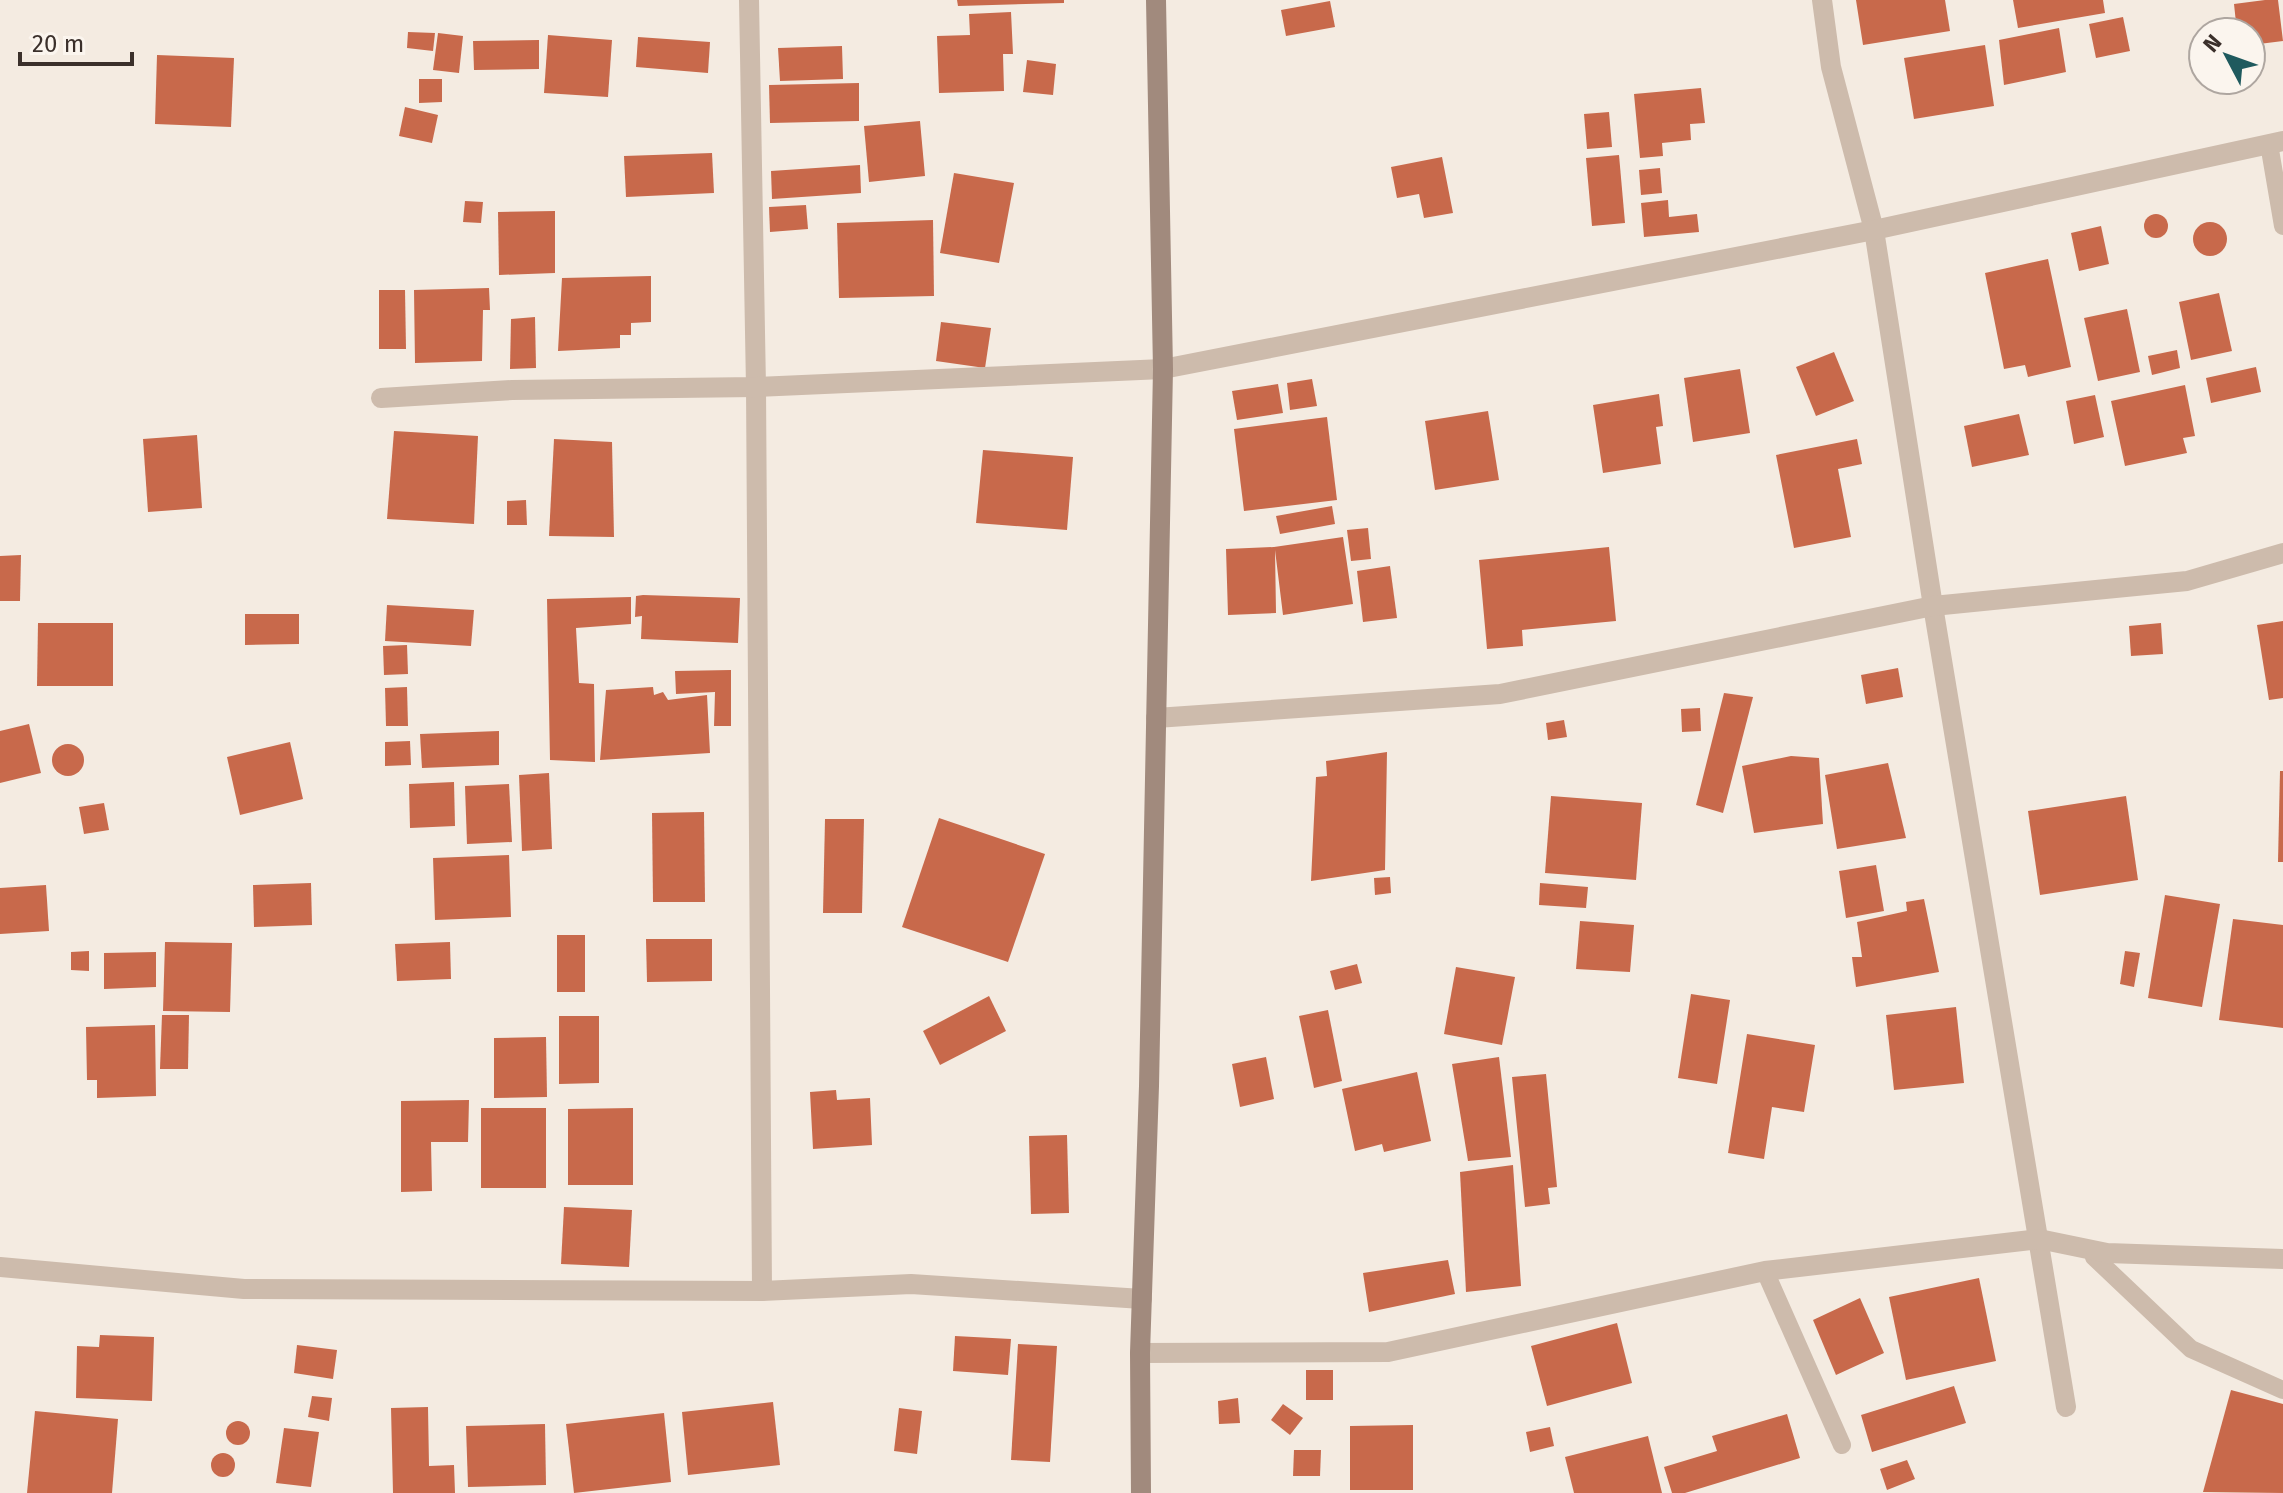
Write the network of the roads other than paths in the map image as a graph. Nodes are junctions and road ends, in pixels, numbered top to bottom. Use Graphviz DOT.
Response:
graph roads {
  1 [pos="749,0"];
  2 [pos="1156,0"];
  3 [pos="1822,0"];
  4 [pos="2276,143"];
  5 [pos="2283,226"];
  6 [pos="1874,230"];
  7 [pos="1163,369"];
  8 [pos="756,387"];
  9 [pos="381,398"];
  10 [pos="2283,553"];
  11 [pos="1933,606"];
  12 [pos="1156,718"];
  13 [pos="2039,1239"];
  14 [pos="2107,1253"];
  15 [pos="2283,1259"];
  16 [pos="0,1267"];
  17 [pos="1765,1271"];
  18 [pos="762,1291"];
  19 [pos="1142,1299"];
  20 [pos="1140,1353"];
  21 [pos="2283,1390"];
  22 [pos="2066,1407"];
  23 [pos="1842,1445"];
  24 [pos="1141,1493"];
  1 -- 8 [label="street"];
  2 -- 7 [label="main road"];
  3 -- 6 [label="street"];
  4 -- 5 [label="lane"];
  4 -- 6 [label="street"];
  6 -- 7 [label="street"];
  6 -- 11 [label="street"];
  7 -- 8 [label="street"];
  7 -- 12 [label="main road"];
  8 -- 9 [label="street"];
  8 -- 18 [label="street"];
  10 -- 11 [label="street"];
  11 -- 12 [label="street"];
  11 -- 13 [label="street"];
  12 -- 19 [label="main road"];
  13 -- 14 [label="street"];
  13 -- 17 [label="street"];
  13 -- 22 [label="street"];
  14 -- 15 [label="street"];
  14 -- 21 [label="lane"];
  16 -- 18 [label="street"];
  17 -- 20 [label="street"];
  17 -- 23 [label="lane"];
  18 -- 19 [label="street"];
  19 -- 20 [label="main road"];
  20 -- 24 [label="main road"];
}
